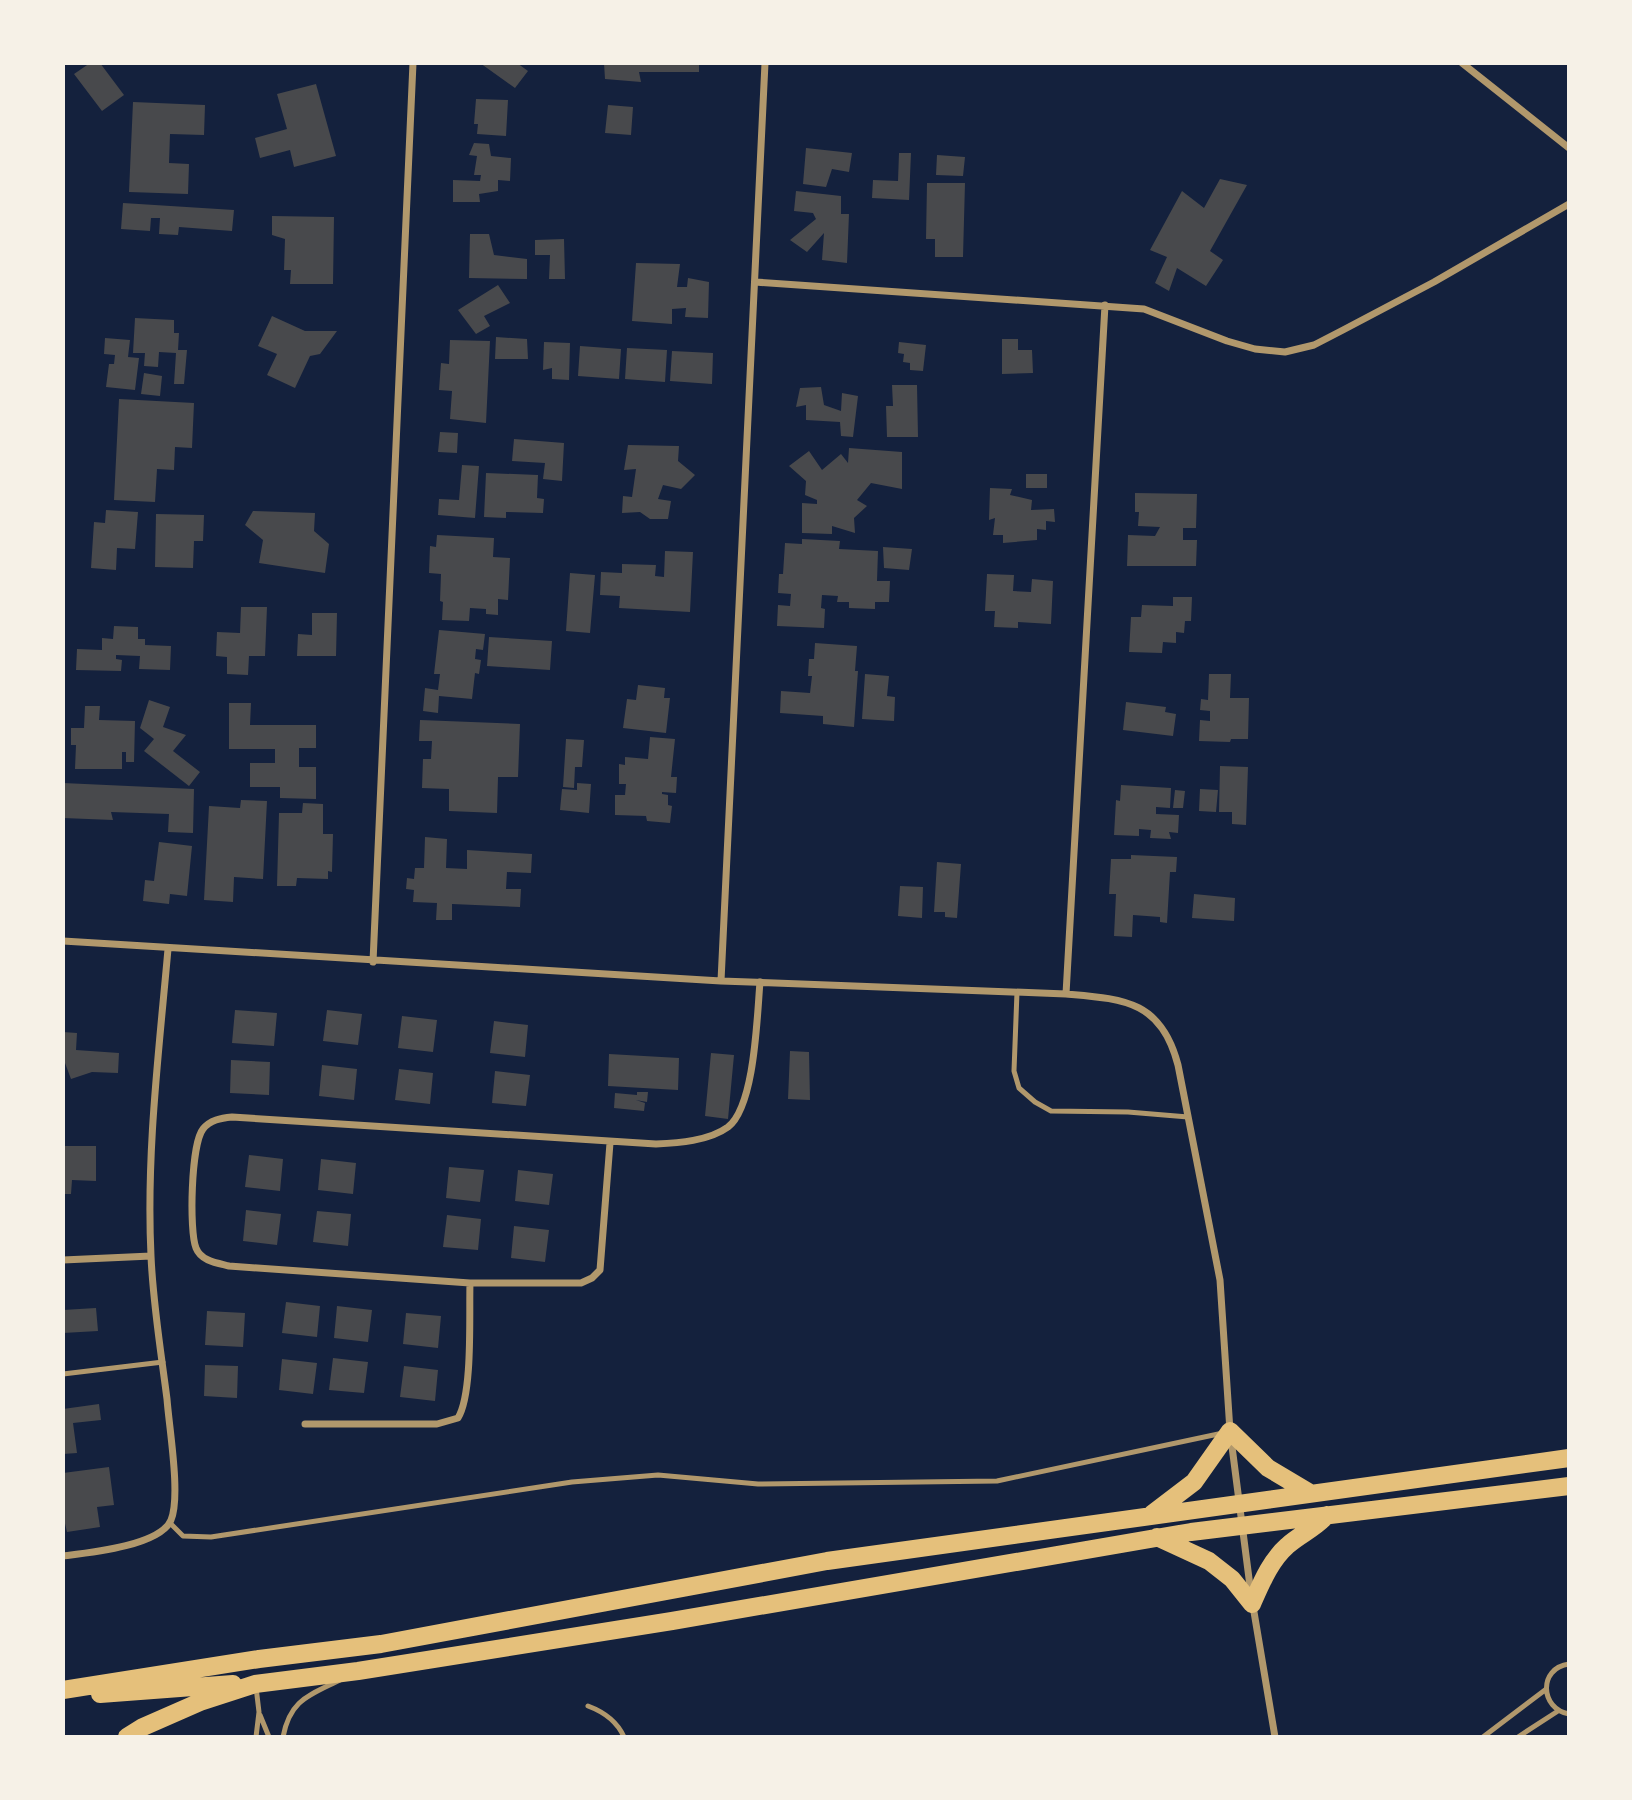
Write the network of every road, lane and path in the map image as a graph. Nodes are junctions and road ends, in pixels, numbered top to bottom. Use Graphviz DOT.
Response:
graph roads {
  1 [pos="413,63"];
  2 [pos="765,63"];
  3 [pos="1462,63"];
  4 [pos="1569,148"];
  5 [pos="1569,204"];
  6 [pos="755,282"];
  7 [pos="1105,306"];
  8 [pos="63,941"];
  9 [pos="168,949"];
  10 [pos="373,961"];
  11 [pos="721,981"];
  12 [pos="760,982"];
  13 [pos="1017,992"];
  14 [pos="1066,994"];
  15 [pos="1188,1117"];
  16 [pos="610,1143"];
  17 [pos="151,1256"];
  18 [pos="63,1259"];
  19 [pos="470,1283"];
  20 [pos="163,1362"];
  21 [pos="63,1374"];
  22 [pos="305,1424"];
  23 [pos="1230,1431"];
  24 [pos="1569,1458"];
  25 [pos="1569,1486"];
  26 [pos="1310,1493"];
  27 [pos="1238,1502"];
  28 [pos="1149,1515"];
  29 [pos="1327,1515"];
  30 [pos="170,1523"];
  31 [pos="1241,1524"];
  32 [pos="1156,1537"];
  33 [pos="63,1556"];
  34 [pos="1252,1604"];
  35 [pos="414,1638"];
  36 [pos="1569,1664"];
  37 [pos="358,1671"];
  38 [pos="256,1684"];
  39 [pos="63,1690"];
  40 [pos="1545,1690"];
  41 [pos="63,1696"];
  42 [pos="588,1706"];
  43 [pos="1558,1711"];
  44 [pos="259,1712"];
  45 [pos="1569,1714"];
  46 [pos="127,1737"];
  47 [pos="256,1737"];
  48 [pos="269,1737"];
  49 [pos="283,1737"];
  50 [pos="624,1737"];
  51 [pos="1275,1737"];
  52 [pos="1483,1737"];
  53 [pos="1517,1737"];
  1 -- 10 [label="street"];
  2 -- 6 [label="street"];
  3 -- 4 [label="street"];
  5 -- 7 [label="street"];
  6 -- 7 [label="street"];
  6 -- 11 [label="street"];
  7 -- 14 [label="street"];
  8 -- 9 [label="street"];
  9 -- 10 [label="street"];
  9 -- 17 [label="street"];
  10 -- 11 [label="street"];
  11 -- 12 [label="street"];
  12 -- 13 [label="street"];
  12 -- 16 [label="street"];
  13 -- 14 [label="street"];
  13 -- 15 [label="lane"];
  14 -- 15 [label="street"];
  15 -- 23 [label="street"];
  16 -- 19 [label="street"];
  16 -- 19 [label="street"];
  17 -- 18 [label="street"];
  17 -- 20 [label="street"];
  19 -- 22 [label="street"];
  20 -- 21 [label="lane"];
  20 -- 30 [label="street"];
  23 -- 26 [label="main road"];
  23 -- 27 [label="street"];
  23 -- 28 [label="main road"];
  23 -- 30 [label="lane"];
  24 -- 26 [label="main road"];
  25 -- 29 [label="main road"];
  26 -- 27 [label="main road"];
  27 -- 28 [label="main road"];
  27 -- 31 [label="street"];
  28 -- 35 [label="main road"];
  29 -- 31 [label="main road"];
  29 -- 34 [label="main road"];
  30 -- 33 [label="street"];
  31 -- 32 [label="main road"];
  31 -- 34 [label="street"];
  32 -- 34 [label="main road"];
  32 -- 37 [label="main road"];
  34 -- 51 [label="street"];
  35 -- 38 [label="main road"];
  35 -- 39 [label="main road"];
  36 -- 40 [label="lane"];
  37 -- 38 [label="main road"];
  37 -- 49 [label="lane"];
  38 -- 41 [label="main road"];
  38 -- 44 [label="lane"];
  38 -- 46 [label="main road"];
  40 -- 43 [label="lane"];
  40 -- 52 [label="lane"];
  42 -- 50 [label="lane"];
  43 -- 45 [label="lane"];
  43 -- 53 [label="lane"];
  44 -- 47 [label="lane"];
  44 -- 48 [label="lane"];
}
